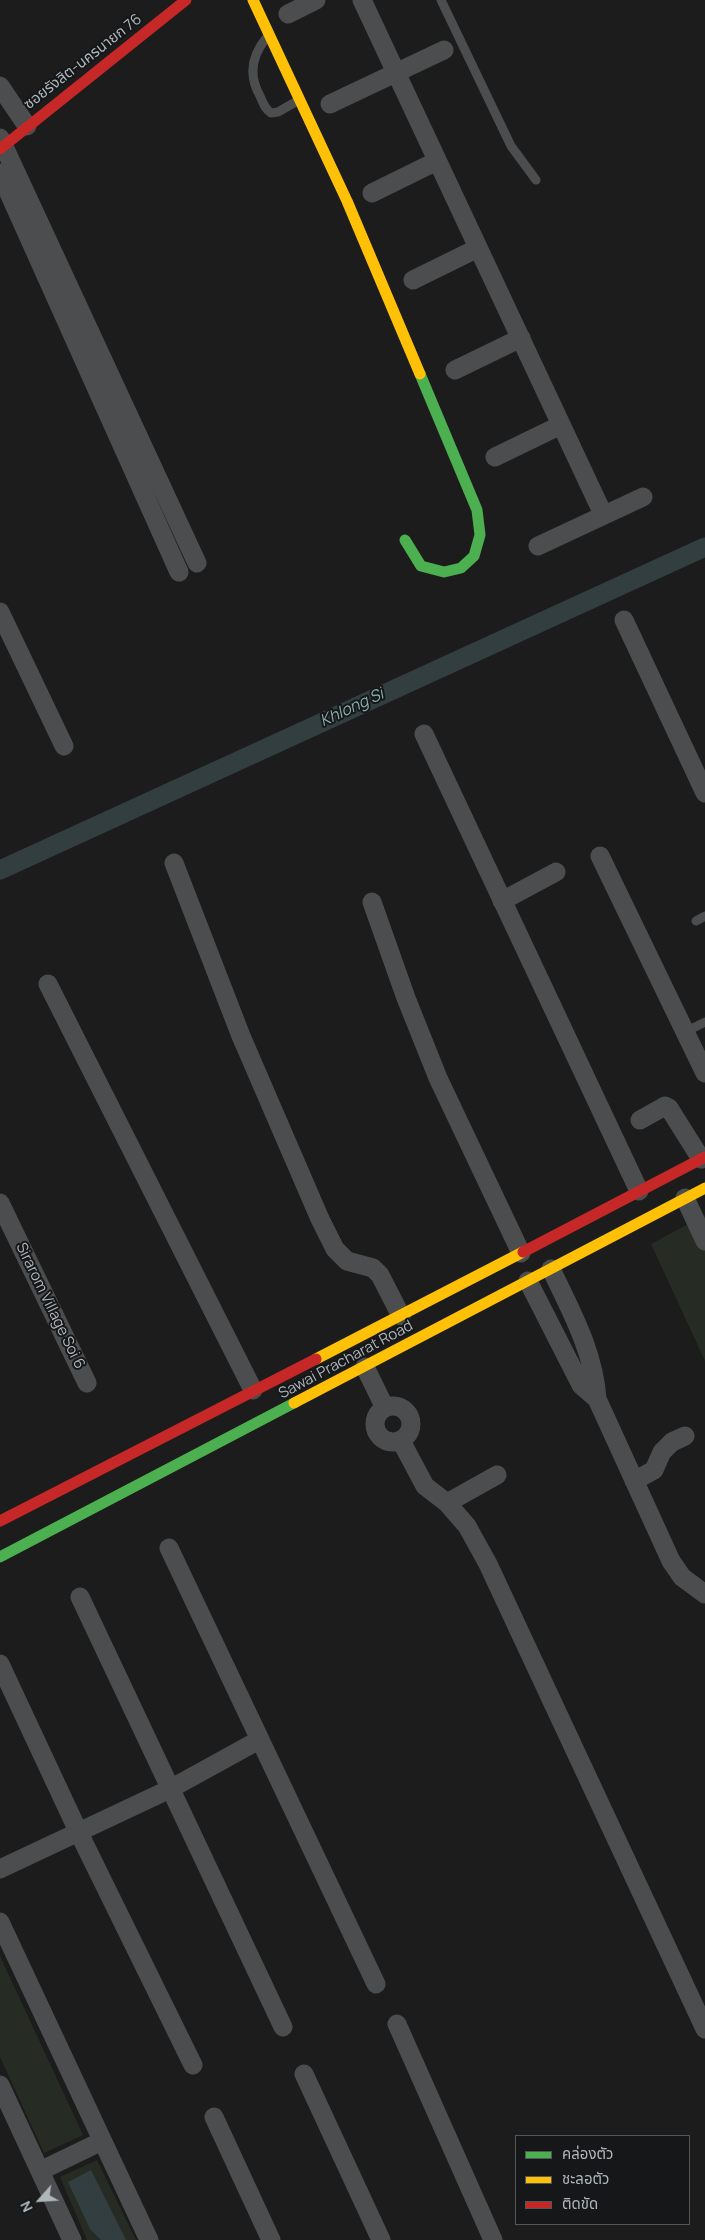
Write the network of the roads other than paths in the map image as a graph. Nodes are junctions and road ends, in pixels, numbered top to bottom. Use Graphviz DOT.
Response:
graph roads {
  1 [pos="186,0"];
  2 [pos="253,0"];
  3 [pos="316,0"];
  4 [pos="362,0"];
  5 [pos="441,0"];
  6 [pos="288,14"];
  7 [pos="271,32"];
  8 [pos="444,50"];
  9 [pos="396,72"];
  10 [pos="0,86"];
  11 [pos="300,99"];
  12 [pos="330,104"];
  13 [pos="27,126"];
  14 [pos="1,144"];
  15 [pos="437,161"];
  16 [pos="0,173"];
  17 [pos="536,180"];
  18 [pos="372,193"];
  19 [pos="478,248"];
  20 [pos="413,280"];
  21 [pos="521,338"];
  22 [pos="455,370"];
  23 [pos="561,425"];
  24 [pos="496,457"];
  25 [pos="643,497"];
  26 [pos="603,514"];
  27 [pos="405,540"];
  28 [pos="538,546"];
  29 [pos="197,563"];
  30 [pos="179,572"];
  31 [pos="0,612"];
  32 [pos="624,620"];
  33 [pos="424,734"];
  34 [pos="64,746"];
  35 [pos="705,793"];
  36 [pos="600,856"];
  37 [pos="174,863"];
  38 [pos="556,872"];
  39 [pos="502,901"];
  40 [pos="372,902"];
  41 [pos="705,916"];
  42 [pos="696,921"];
  43 [pos="48,984"];
  44 [pos="705,1022"];
  45 [pos="685,1032"];
  46 [pos="705,1073"];
  47 [pos="640,1120"];
  48 [pos="703,1158"];
  49 [pos="705,1188"];
  50 [pos="639,1191"];
  51 [pos="685,1198"];
  52 [pos="0,1202"];
  53 [pos="705,1241"];
  54 [pos="521,1254"];
  55 [pos="551,1269"];
  56 [pos="528,1281"];
  57 [pos="401,1316"];
  58 [pos="365,1367"];
  59 [pos="87,1383"];
  60 [pos="254,1390"];
  61 [pos="597,1400"];
  62 [pos="384,1408"];
  63 [pos="685,1436"];
  64 [pos="401,1441"];
  65 [pos="496,1475"];
  66 [pos="634,1481"];
  67 [pos="447,1503"];
  68 [pos="16,1513"];
  69 [pos="0,1521"];
  70 [pos="32,1540"];
  71 [pos="169,1548"];
  72 [pos="0,1557"];
  73 [pos="705,1594"];
  74 [pos="80,1597"];
  75 [pos="0,1664"];
  76 [pos="259,1740"];
  77 [pos="170,1788"];
  78 [pos="78,1831"];
  79 [pos="0,1869"];
  80 [pos="0,1922"];
  81 [pos="376,1984"];
  82 [pos="397,2024"];
  83 [pos="283,2027"];
  84 [pos="705,2029"];
  85 [pos="193,2065"];
  86 [pos="304,2074"];
  87 [pos="0,2085"];
  88 [pos="214,2116"];
  89 [pos="102,2141"];
  90 [pos="40,2171"];
  91 [pos="72,2240"];
  92 [pos="149,2240"];
  93 [pos="271,2240"];
  94 [pos="381,2240"];
  95 [pos="493,2240"];
  1 -- 13 [label="main road, ซอยรังสิต-นครนายก 76"];
  2 -- 7 [label="main road"];
  3 -- 6 [label="street"];
  4 -- 9 [label="street"];
  5 -- 17 [label="lane"];
  7 -- 11 [label="main road"];
  7 -- 11 [label="lane"];
  8 -- 9 [label="street"];
  9 -- 12 [label="street"];
  9 -- 15 [label="street"];
  10 -- 13 [label="street"];
  11 -- 27 [label="main road"];
  13 -- 14 [label="main road, ซอยรังสิต-นครนายก 76"];
  14 -- 29 [label="street"];
  15 -- 18 [label="street"];
  15 -- 19 [label="street"];
  16 -- 30 [label="street"];
  19 -- 20 [label="street"];
  19 -- 21 [label="street"];
  21 -- 22 [label="street"];
  21 -- 23 [label="street"];
  23 -- 24 [label="street"];
  23 -- 26 [label="street"];
  25 -- 26 [label="street"];
  26 -- 28 [label="street"];
  31 -- 34 [label="street"];
  32 -- 35 [label="street"];
  33 -- 39 [label="street"];
  36 -- 45 [label="street"];
  37 -- 57 [label="street"];
  38 -- 39 [label="street"];
  39 -- 50 [label="street"];
  40 -- 54 [label="street"];
  41 -- 42 [label="lane"];
  43 -- 60 [label="street"];
  44 -- 45 [label="lane"];
  45 -- 46 [label="street"];
  47 -- 48 [label="street"];
  48 -- 50 [label="main road, Sawai Pracharat Road"];
  49 -- 51 [label="main road, Sawai Pracharat Road"];
  50 -- 54 [label="main road, Sawai Pracharat Road"];
  51 -- 53 [label="street"];
  51 -- 55 [label="main road, Sawai Pracharat Road"];
  52 -- 59 [label="street, Sirarom Village Soi 6"];
  54 -- 57 [label="main road, Sawai Pracharat Road"];
  55 -- 56 [label="main road, Sawai Pracharat Road"];
  55 -- 61 [label="street"];
  56 -- 58 [label="main road, Sawai Pracharat Road"];
  56 -- 61 [label="street"];
  57 -- 60 [label="main road, Sawai Pracharat Road"];
  58 -- 62 [label="street"];
  58 -- 70 [label="main road, Sawai Pracharat Road"];
  60 -- 68 [label="main road, Sawai Pracharat Road"];
  61 -- 66 [label="street"];
  62 -- 64 [label="street"];
  62 -- 64 [label="street"];
  63 -- 66 [label="street"];
  64 -- 67 [label="street"];
  65 -- 67 [label="street"];
  66 -- 73 [label="street"];
  67 -- 84 [label="street"];
  68 -- 69 [label="main road, Sawai Pracharat Road"];
  68 -- 70 [label="main road"];
  70 -- 72 [label="main road, Sawai Pracharat Road"];
  71 -- 76 [label="street"];
  74 -- 77 [label="street"];
  75 -- 78 [label="street"];
  76 -- 77 [label="street"];
  76 -- 81 [label="street"];
  77 -- 78 [label="street"];
  77 -- 83 [label="street"];
  78 -- 79 [label="street"];
  78 -- 85 [label="street"];
  80 -- 89 [label="street"];
  82 -- 95 [label="street"];
  86 -- 94 [label="street"];
  87 -- 90 [label="street"];
  88 -- 93 [label="street"];
  89 -- 90 [label="street"];
  89 -- 92 [label="street"];
  90 -- 91 [label="street"];
}
